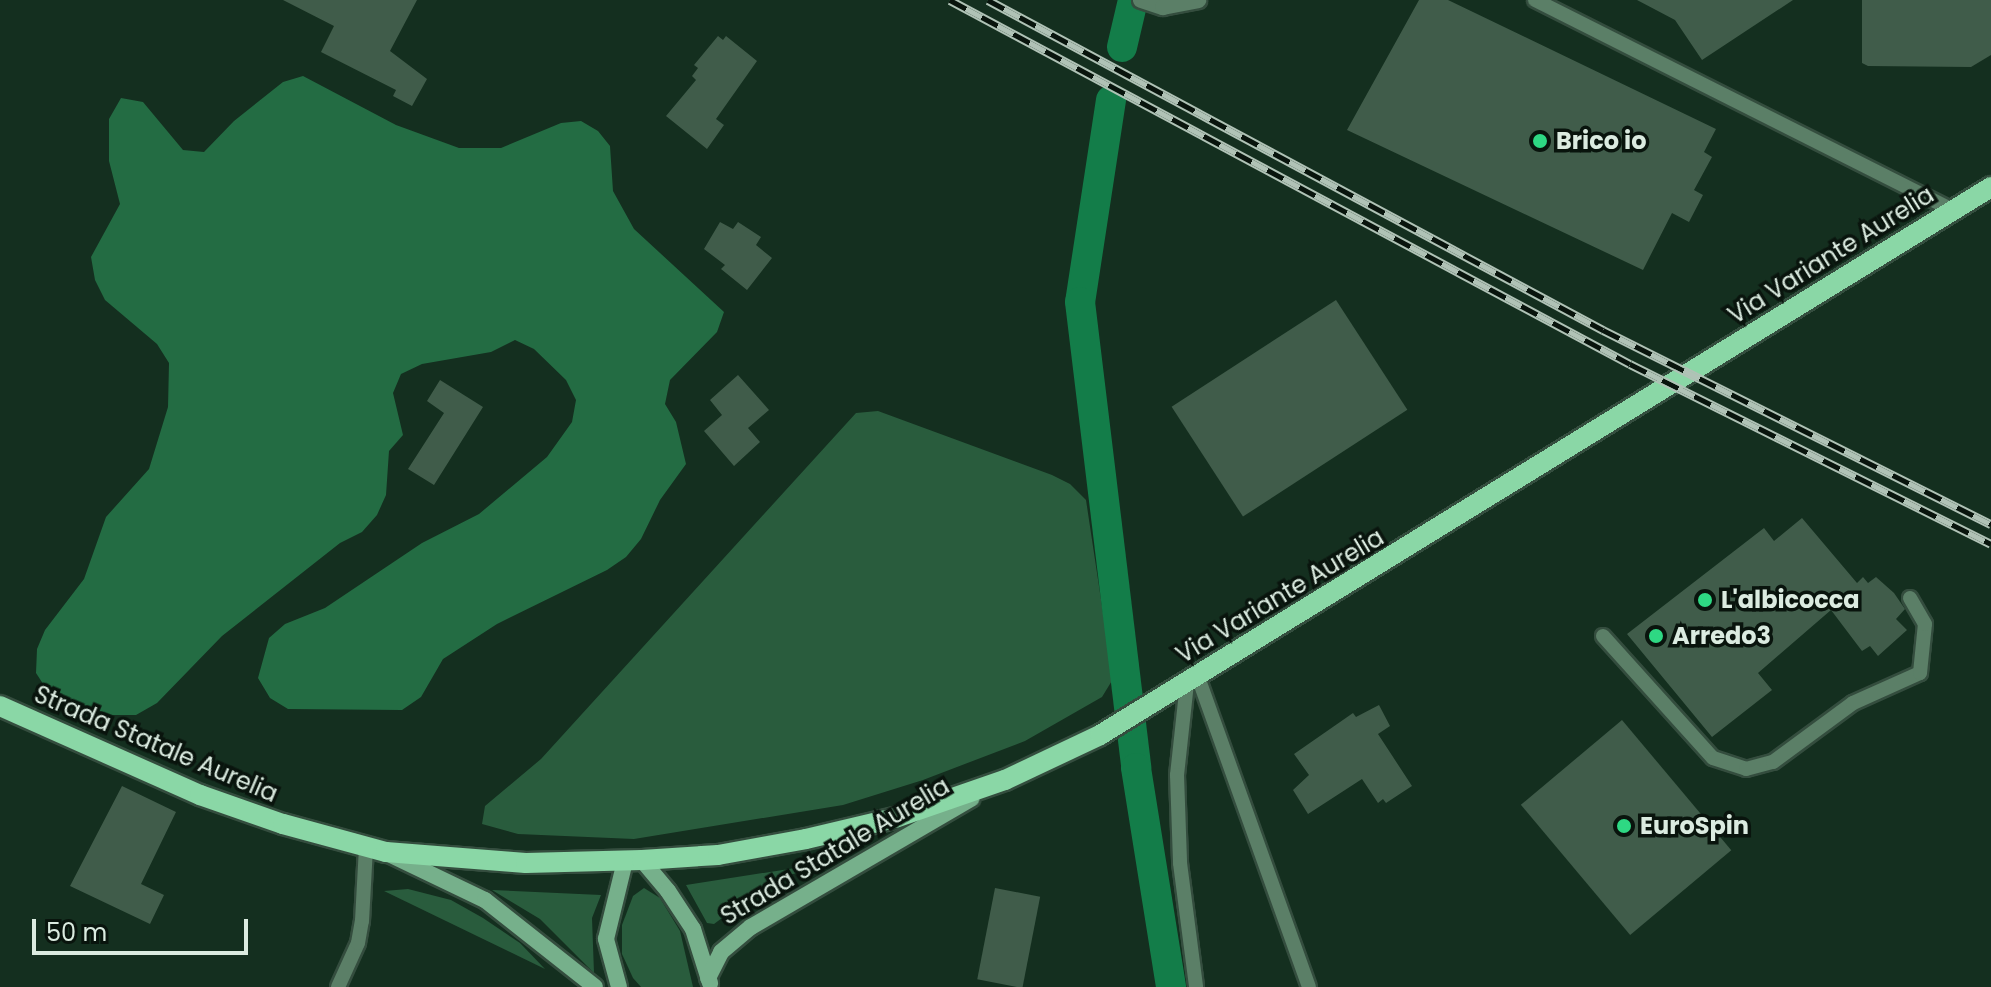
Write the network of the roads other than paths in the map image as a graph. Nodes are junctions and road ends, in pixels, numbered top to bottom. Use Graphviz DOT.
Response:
graph roads {
  1 [pos="1141,0"];
  2 [pos="1198,0"];
  3 [pos="1535,0"];
  4 [pos="1991,187"];
  5 [pos="1952,210"];
  6 [pos="1910,598"];
  7 [pos="1603,636"];
  8 [pos="1192,680"];
  9 [pos="0,706"];
  10 [pos="1001,781"];
  11 [pos="376,849"];
  12 [pos="634,860"];
  13 [pos="526,863"];
  14 [pos="710,982"];
  15 [pos="338,987"];
  16 [pos="595,987"];
  17 [pos="619,987"];
  18 [pos="1196,987"];
  19 [pos="1309,987"];
  1 -- 2 [label="street"];
  3 -- 5 [label="lane"];
  4 -- 5 [label="main road, Via Variante Aurelia"];
  5 -- 8 [label="main road, Via Variante Aurelia"];
  6 -- 7 [label="lane"];
  8 -- 10 [label="main road, Via Variante Aurelia"];
  8 -- 18 [label="lane"];
  8 -- 19 [label="lane"];
  9 -- 11 [label="main road, Strada Statale Aurelia"];
  10 -- 12 [label="main road, Via Variante Aurelia"];
  10 -- 14 [label="main road, Strada Statale Aurelia"];
  11 -- 13 [label="main road, Strada Statale Aurelia"];
  11 -- 15 [label="lane"];
  11 -- 16 [label="main road, Strada Statale Aurelia"];
  12 -- 13 [label="main road, Via Variante Aurelia"];
  12 -- 14 [label="main road, Strada Statale Aurelia"];
  12 -- 17 [label="main road"];
}
